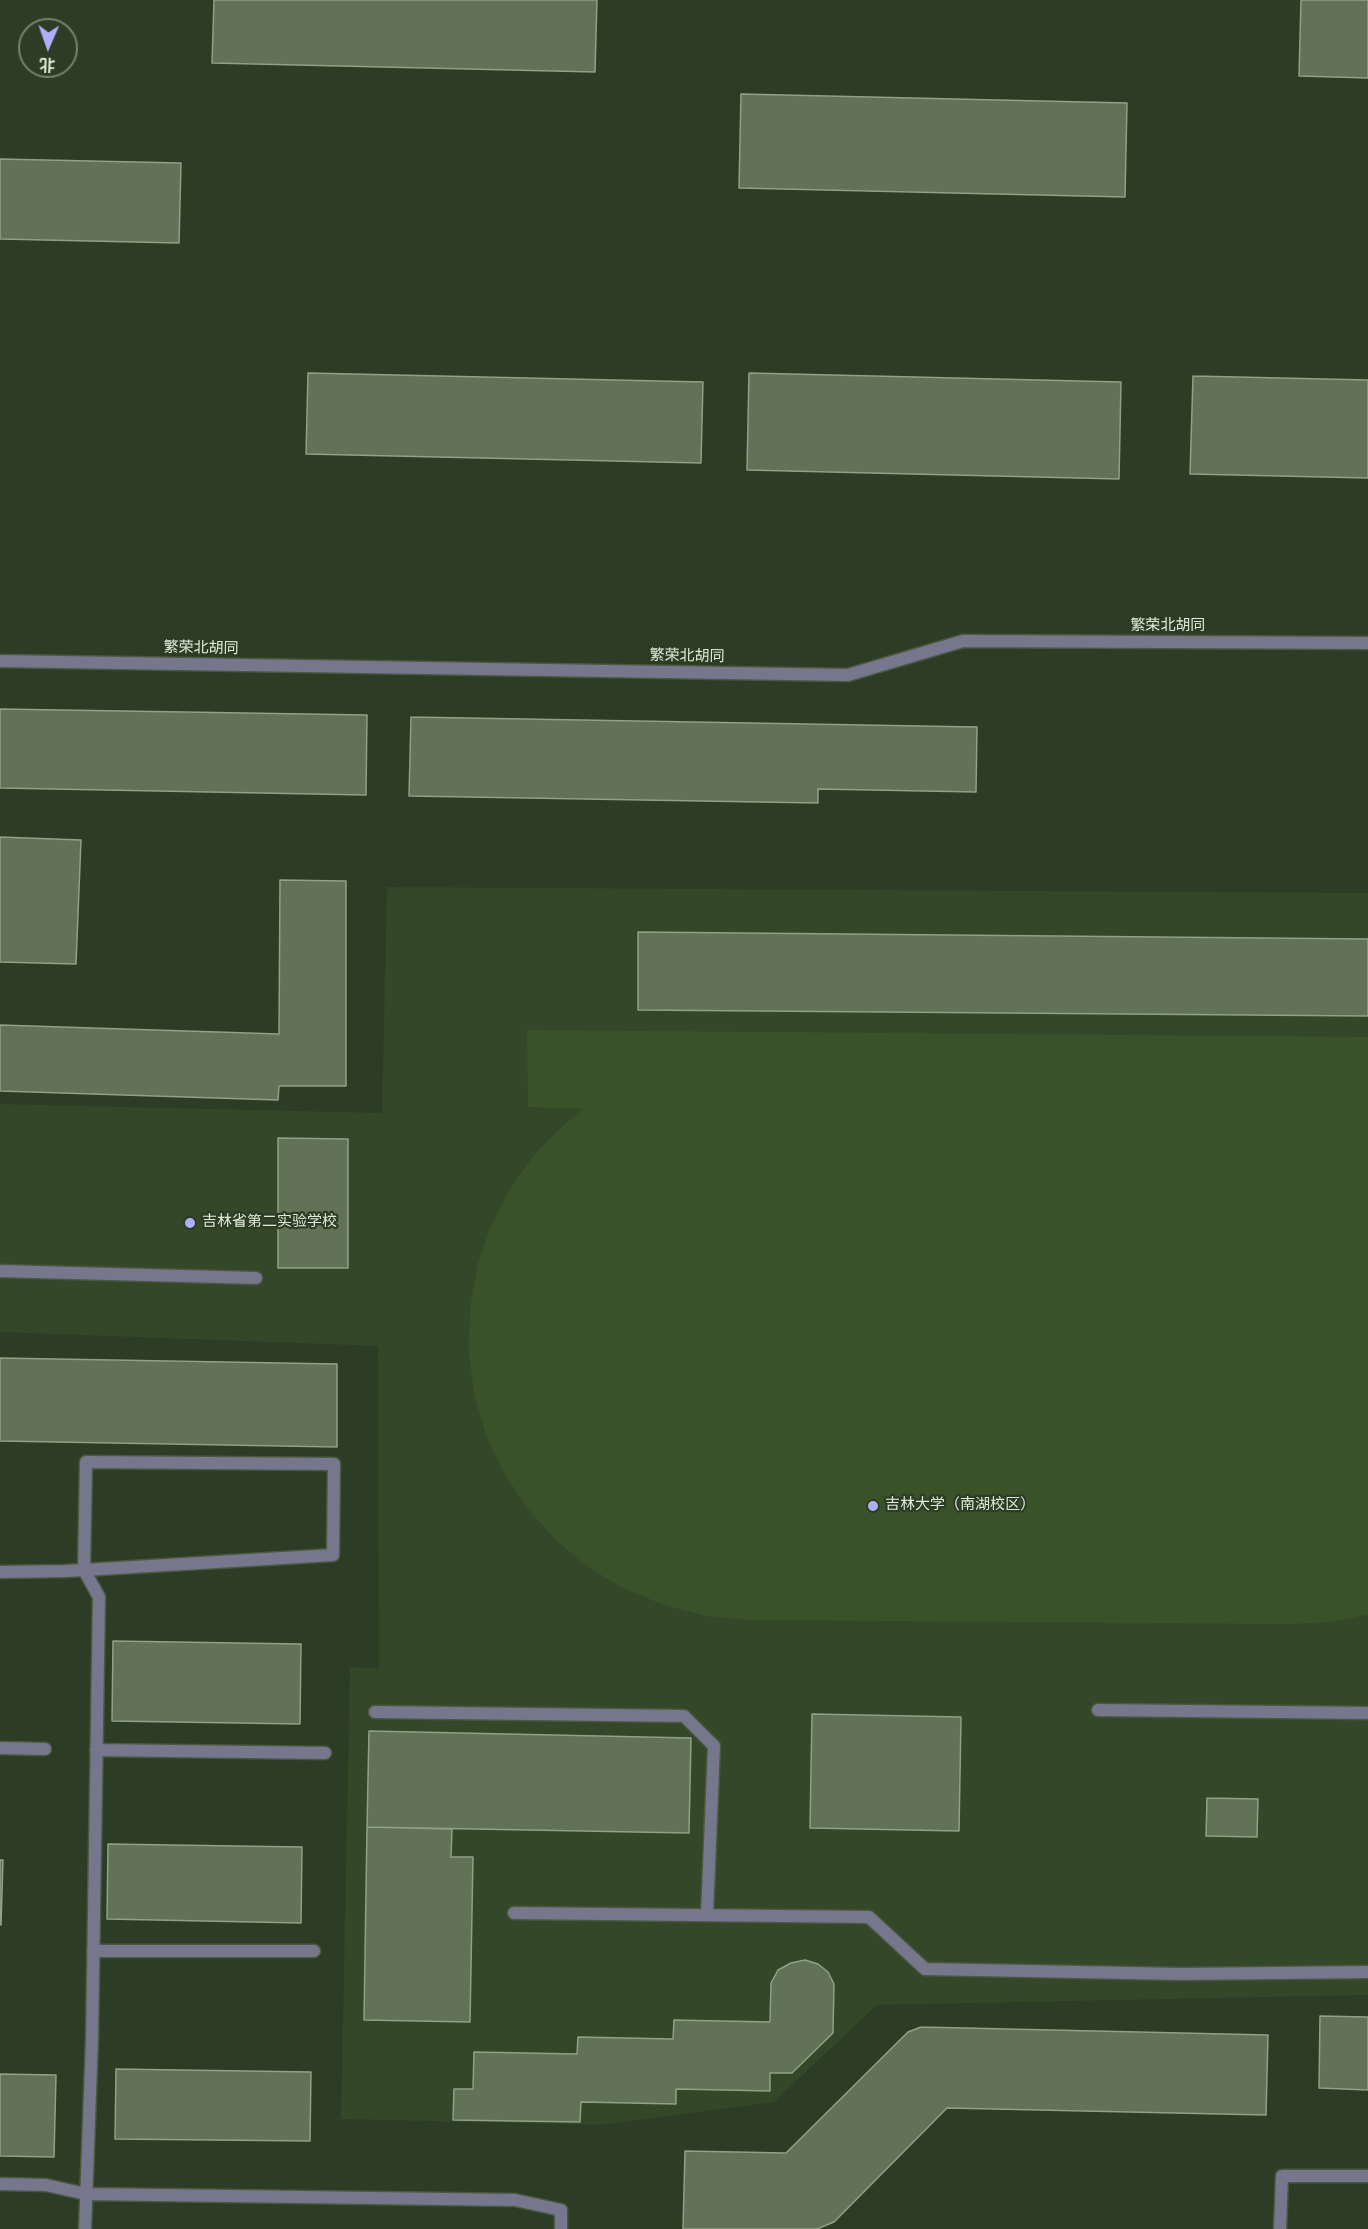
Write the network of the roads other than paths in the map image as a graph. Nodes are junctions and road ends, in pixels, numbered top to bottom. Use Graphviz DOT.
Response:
graph roads {
  1 [pos="1368,644"];
  2 [pos="0,661"];
  3 [pos="0,1271"];
  4 [pos="256,1278"];
  5 [pos="84,1570"];
  6 [pos="0,1572"];
  7 [pos="1098,1710"];
  8 [pos="375,1712"];
  9 [pos="1368,1713"];
  10 [pos="0,1748"];
  11 [pos="45,1749"];
  12 [pos="96,1750"];
  13 [pos="325,1753"];
  14 [pos="514,1913"];
  15 [pos="707,1915"];
  16 [pos="93,1951"];
  17 [pos="314,1952"];
  18 [pos="1368,1972"];
  19 [pos="1368,2176"];
  20 [pos="0,2184"];
  21 [pos="86,2194"];
  22 [pos="85,2229"];
  23 [pos="561,2229"];
  24 [pos="1280,2229"];
  1 -- 2 [label="street, 繁荣北胡同"];
  3 -- 4 [label="street"];
  5 -- 5 [label="street"];
  5 -- 6 [label="street"];
  5 -- 12 [label="street"];
  7 -- 9 [label="street"];
  8 -- 15 [label="street"];
  10 -- 11 [label="street"];
  12 -- 13 [label="street"];
  12 -- 16 [label="street"];
  14 -- 15 [label="street"];
  15 -- 18 [label="street"];
  16 -- 17 [label="street"];
  16 -- 21 [label="street"];
  19 -- 24 [label="street"];
  20 -- 21 [label="street"];
  21 -- 22 [label="street"];
  21 -- 23 [label="street"];
}
